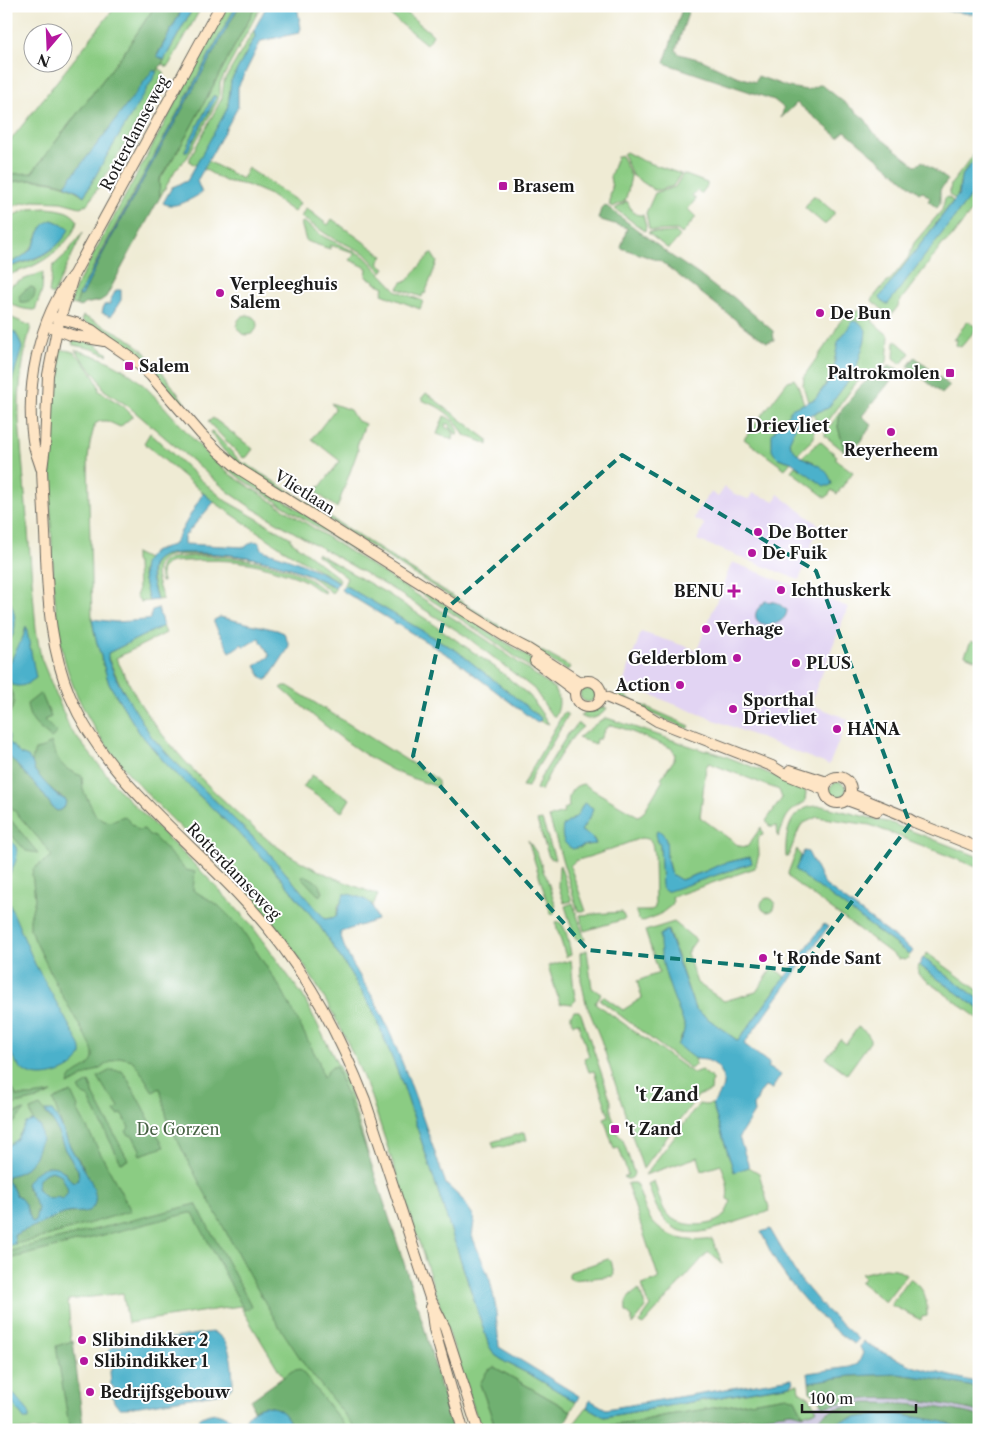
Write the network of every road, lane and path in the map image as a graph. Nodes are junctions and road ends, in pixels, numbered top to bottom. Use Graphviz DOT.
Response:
graph roads {
  1 [pos="220,6"];
  2 [pos="53,322"];
  3 [pos="42,469"];
  4 [pos="578,687"];
  5 [pos="600,699"];
  6 [pos="826,786"];
  7 [pos="849,797"];
  8 [pos="979,848"];
  9 [pos="430,1298"];
  10 [pos="463,1430"];
  11 [pos="478,1430"];
  1 -- 2 [label="main road, Rotterdamseweg"];
  2 -- 3 [label="main road, Rotterdamseweg"];
  2 -- 3 [label="main road, Rotterdamseweg"];
  2 -- 4 [label="main road, Vlietlaan"];
  3 -- 9 [label="main road, Rotterdamseweg"];
  4 -- 5 [label="main road"];
  4 -- 5 [label="main road"];
  5 -- 6 [label="main road"];
  6 -- 7 [label="main road"];
  6 -- 7 [label="main road"];
  7 -- 8 [label="main road"];
  9 -- 10 [label="main road, Rotterdamseweg"];
  9 -- 11 [label="main road, Rotterdamseweg"];
}
